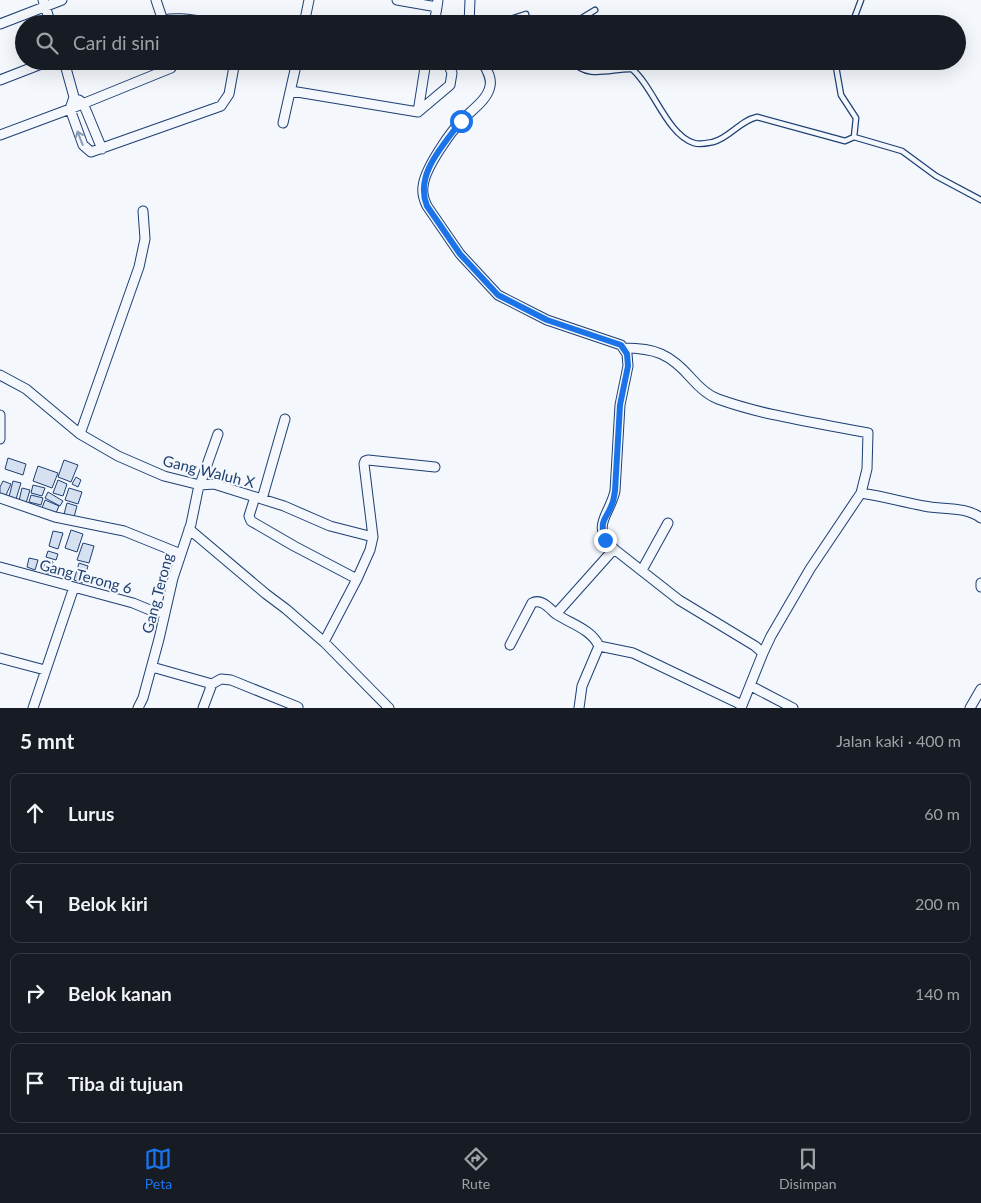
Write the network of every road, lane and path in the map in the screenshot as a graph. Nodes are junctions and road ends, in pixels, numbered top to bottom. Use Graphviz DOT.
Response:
graph roads {
  1 [pos="62,0"];
  2 [pos="156,0"];
  3 [pos="309,0"];
  4 [pos="397,0"];
  5 [pos="470,0"];
  6 [pos="861,0"];
  7 [pos="44,4"];
  8 [pos="437,4"];
  9 [pos="595,10"];
  10 [pos="526,14"];
  11 [pos="20,15"];
  12 [pos="162,15"];
  13 [pos="306,15"];
  14 [pos="469,15"];
  15 [pos="523,15"];
  16 [pos="587,15"];
  17 [pos="855,15"];
  18 [pos="15,17"];
  19 [pos="0,24"];
  20 [pos="26,70"];
  21 [pos="66,70"];
  22 [pos="166,70"];
  23 [pos="233,70"];
  24 [pos="295,70"];
  25 [pos="424,70"];
  26 [pos="451,70"];
  27 [pos="486,70"];
  28 [pos="582,70"];
  29 [pos="616,70"];
  30 [pos="633,70"];
  31 [pos="837,70"];
  32 [pos="0,80"];
  33 [pos="291,91"];
  34 [pos="74,97"];
  35 [pos="83,103"];
  36 [pos="70,109"];
  37 [pos="418,112"];
  38 [pos="283,123"];
  39 [pos="0,135"];
  40 [pos="854,137"];
  41 [pos="102,149"];
  42 [pos="981,200"];
  43 [pos="143,211"];
  44 [pos="624,348"];
  45 [pos="0,375"];
  46 [pos="0,415"];
  47 [pos="285,419"];
  48 [pos="80,434"];
  49 [pos="218,434"];
  50 [pos="0,439"];
  51 [pos="435,467"];
  52 [pos="200,485"];
  53 [pos="861,493"];
  54 [pos="0,498"];
  55 [pos="259,498"];
  56 [pos="981,518"];
  57 [pos="668,523"];
  58 [pos="189,529"];
  59 [pos="373,537"];
  60 [pos="614,549"];
  61 [pos="180,554"];
  62 [pos="0,568"];
  63 [pos="642,570"];
  64 [pos="357,579"];
  65 [pos="981,583"];
  66 [pos="74,587"];
  67 [pos="981,587"];
  68 [pos="165,613"];
  69 [pos="556,614"];
  70 [pos="324,642"];
  71 [pos="510,646"];
  72 [pos="599,646"];
  73 [pos="763,653"];
  74 [pos="0,658"];
  75 [pos="152,667"];
  76 [pos="45,670"];
  77 [pos="212,684"];
  78 [pos="751,686"];
  79 [pos="981,689"];
  80 [pos="298,707"];
  81 [pos="741,707"];
  82 [pos="33,708"];
  83 [pos="138,708"];
  84 [pos="203,708"];
  85 [pos="389,708"];
  86 [pos="579,708"];
  87 [pos="793,708"];
  88 [pos="970,708"];
  1 -- 7 [label="street"];
  2 -- 12 [label="street"];
  3 -- 13 [label="street"];
  4 -- 8 [label="street"];
  5 -- 14 [label="street"];
  6 -- 17 [label="lane"];
  7 -- 11 [label="street"];
  9 -- 16 [label="lane"];
  10 -- 15 [label="lane"];
  18 -- 19 [label="street"];
  20 -- 32 [label="street"];
  21 -- 34 [label="street"];
  22 -- 35 [label="street"];
  23 -- 41 [label="street"];
  24 -- 33 [label="street"];
  25 -- 37 [label="street"];
  26 -- 37 [label="street"];
  27 -- 44 [label="street"];
  28 -- 29 [label="lane"];
  30 -- 40 [label="lane"];
  31 -- 40 [label="lane"];
  33 -- 37 [label="street"];
  33 -- 38 [label="street"];
  34 -- 35 [label="street"];
  34 -- 36 [label="street"];
  35 -- 36 [label="street"];
  35 -- 41 [label="street"];
  36 -- 39 [label="street"];
  41 -- 36 [label="street, one-way"];
  40 -- 42 [label="lane"];
  43 -- 48 [label="street"];
  44 -- 53 [label="street"];
  44 -- 60 [label="street"];
  45 -- 48 [label="street, Gang Waluh X"];
  46 -- 50 [label="street"];
  47 -- 55 [label="street"];
  48 -- 52 [label="street, Gang Waluh X"];
  49 -- 52 [label="street, Gang Terong"];
  51 -- 59 [label="street"];
  52 -- 55 [label="street, Gang Waluh X"];
  52 -- 58 [label="street, Gang Terong"];
  53 -- 56 [label="street"];
  53 -- 73 [label="street"];
  54 -- 61 [label="street"];
  55 -- 59 [label="street, Gang Waluh X"];
  55 -- 64 [label="street"];
  57 -- 63 [label="street"];
  58 -- 61 [label="street, Gang Terong"];
  58 -- 70 [label="street"];
  59 -- 64 [label="street"];
  60 -- 63 [label="street"];
  60 -- 69 [label="street"];
  61 -- 68 [label="street, Gang Terong"];
  62 -- 66 [label="street, Gang Terong 6"];
  63 -- 73 [label="street"];
  64 -- 70 [label="street"];
  65 -- 67 [label="street"];
  66 -- 68 [label="street, Gang Terong 6"];
  66 -- 76 [label="street"];
  68 -- 75 [label="street, Gang Terong"];
  69 -- 71 [label="street"];
  69 -- 72 [label="street"];
  70 -- 85 [label="street"];
  72 -- 81 [label="street"];
  72 -- 86 [label="street"];
  73 -- 78 [label="street"];
  74 -- 76 [label="street"];
  75 -- 77 [label="street"];
  75 -- 83 [label="street, Gang Terong"];
  76 -- 82 [label="street"];
  77 -- 80 [label="street"];
  77 -- 84 [label="street"];
  78 -- 81 [label="street"];
  78 -- 87 [label="street"];
  79 -- 88 [label="street"];
}
